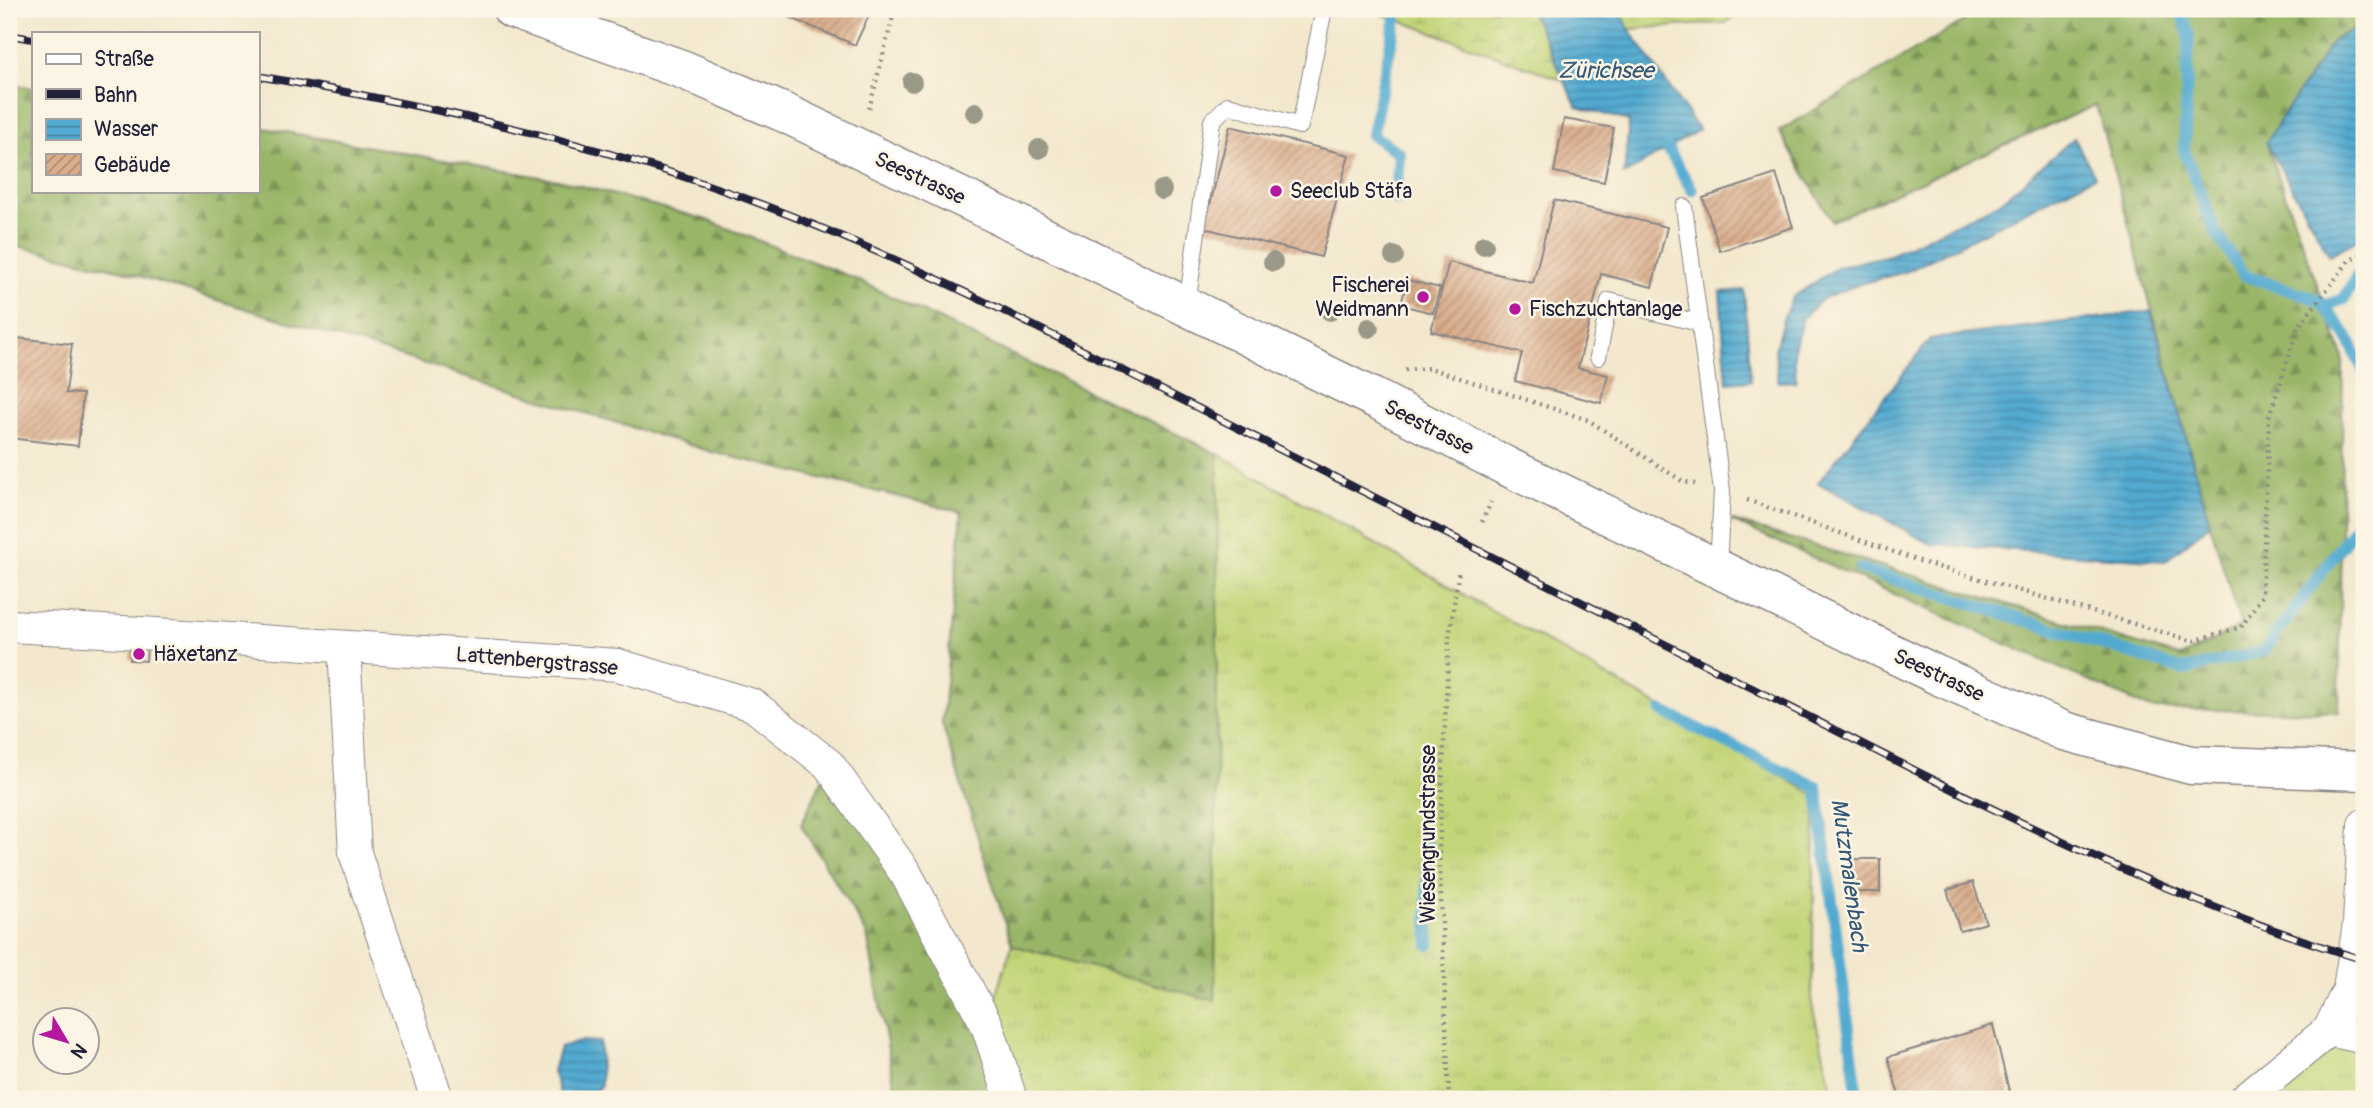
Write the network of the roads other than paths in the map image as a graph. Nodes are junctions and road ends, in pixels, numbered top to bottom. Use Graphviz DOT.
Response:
graph roads {
  1 [pos="512,9"];
  2 [pos="1324,9"];
  3 [pos="1684,207"];
  4 [pos="1187,308"];
  5 [pos="1699,323"];
  6 [pos="1598,357"];
  7 [pos="1718,569"];
  8 [pos="9,626"];
  9 [pos="344,647"];
  10 [pos="2364,771"];
  11 [pos="2364,825"];
  12 [pos="2363,875"];
  13 [pos="2329,1030"];
  14 [pos="2364,1038"];
  15 [pos="437,1099"];
  16 [pos="1010,1099"];
  17 [pos="2245,1099"];
  1 -- 4 [label="main road, Seestrasse"];
  2 -- 4 [label="lane"];
  3 -- 5 [label="lane"];
  4 -- 7 [label="main road, Seestrasse"];
  5 -- 6 [label="lane"];
  5 -- 7 [label="lane"];
  7 -- 10 [label="main road, Seestrasse"];
  8 -- 9 [label="street, Lattenbergstrasse"];
  9 -- 15 [label="street"];
  9 -- 16 [label="street, Lattenbergstrasse"];
  11 -- 12 [label="street"];
  12 -- 13 [label="street"];
  13 -- 14 [label="street"];
  13 -- 17 [label="street"];
}
